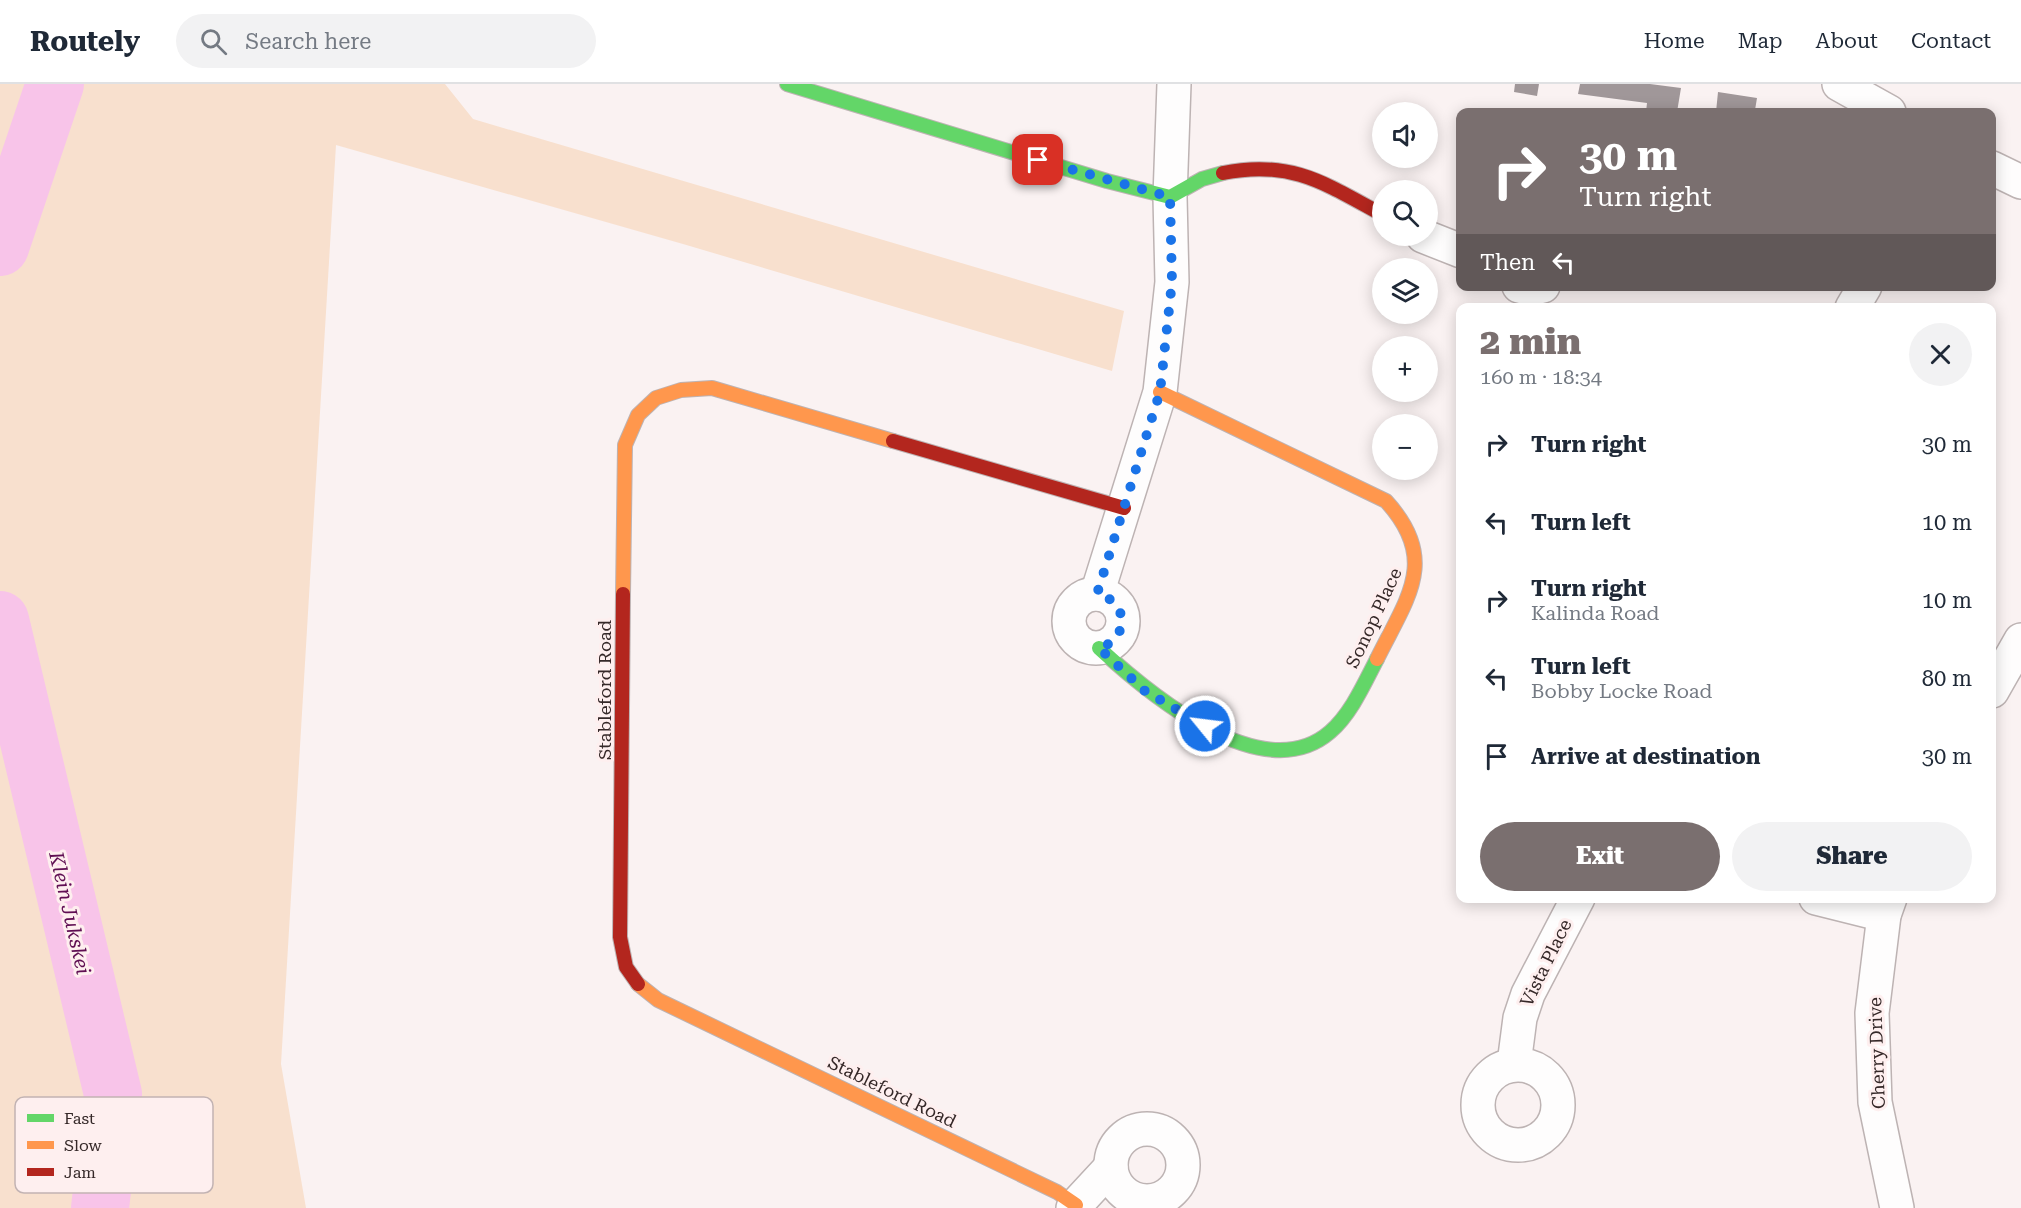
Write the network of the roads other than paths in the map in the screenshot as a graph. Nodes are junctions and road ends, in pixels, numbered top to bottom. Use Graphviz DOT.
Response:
graph roads {
  1 [pos="787,84"];
  2 [pos="1174,84"];
  3 [pos="1839,84"];
  4 [pos="1882,108"];
  5 [pos="1996,170"];
  6 [pos="2021,182"];
  7 [pos="1170,197"];
  8 [pos="1372,209"];
  9 [pos="1438,242"];
  10 [pos="1456,249"];
  11 [pos="1160,392"];
  12 [pos="1124,508"];
  13 [pos="2021,640"];
  14 [pos="1099,648"];
  15 [pos="1996,684"];
  16 [pos="1575,903"];
  17 [pos="1855,903"];
  18 [pos="1887,907"];
  19 [pos="1514,1064"];
  20 [pos="1111,1167"];
  21 [pos="1075,1206"];
  22 [pos="1897,1208"];
  1 -- 7 [label="street"];
  2 -- 7 [label="street"];
  3 -- 4 [label="street"];
  5 -- 6 [label="street"];
  7 -- 8 [label="street"];
  7 -- 11 [label="street"];
  9 -- 10 [label="street"];
  11 -- 12 [label="street"];
  11 -- 14 [label="street, Sonop Place"];
  12 -- 14 [label="street"];
  12 -- 21 [label="street, Stableford Road"];
  13 -- 15 [label="street"];
  16 -- 19 [label="street, Vista Place"];
  17 -- 18 [label="street"];
  18 -- 22 [label="street, Cherry Drive"];
  20 -- 21 [label="street"];
}
